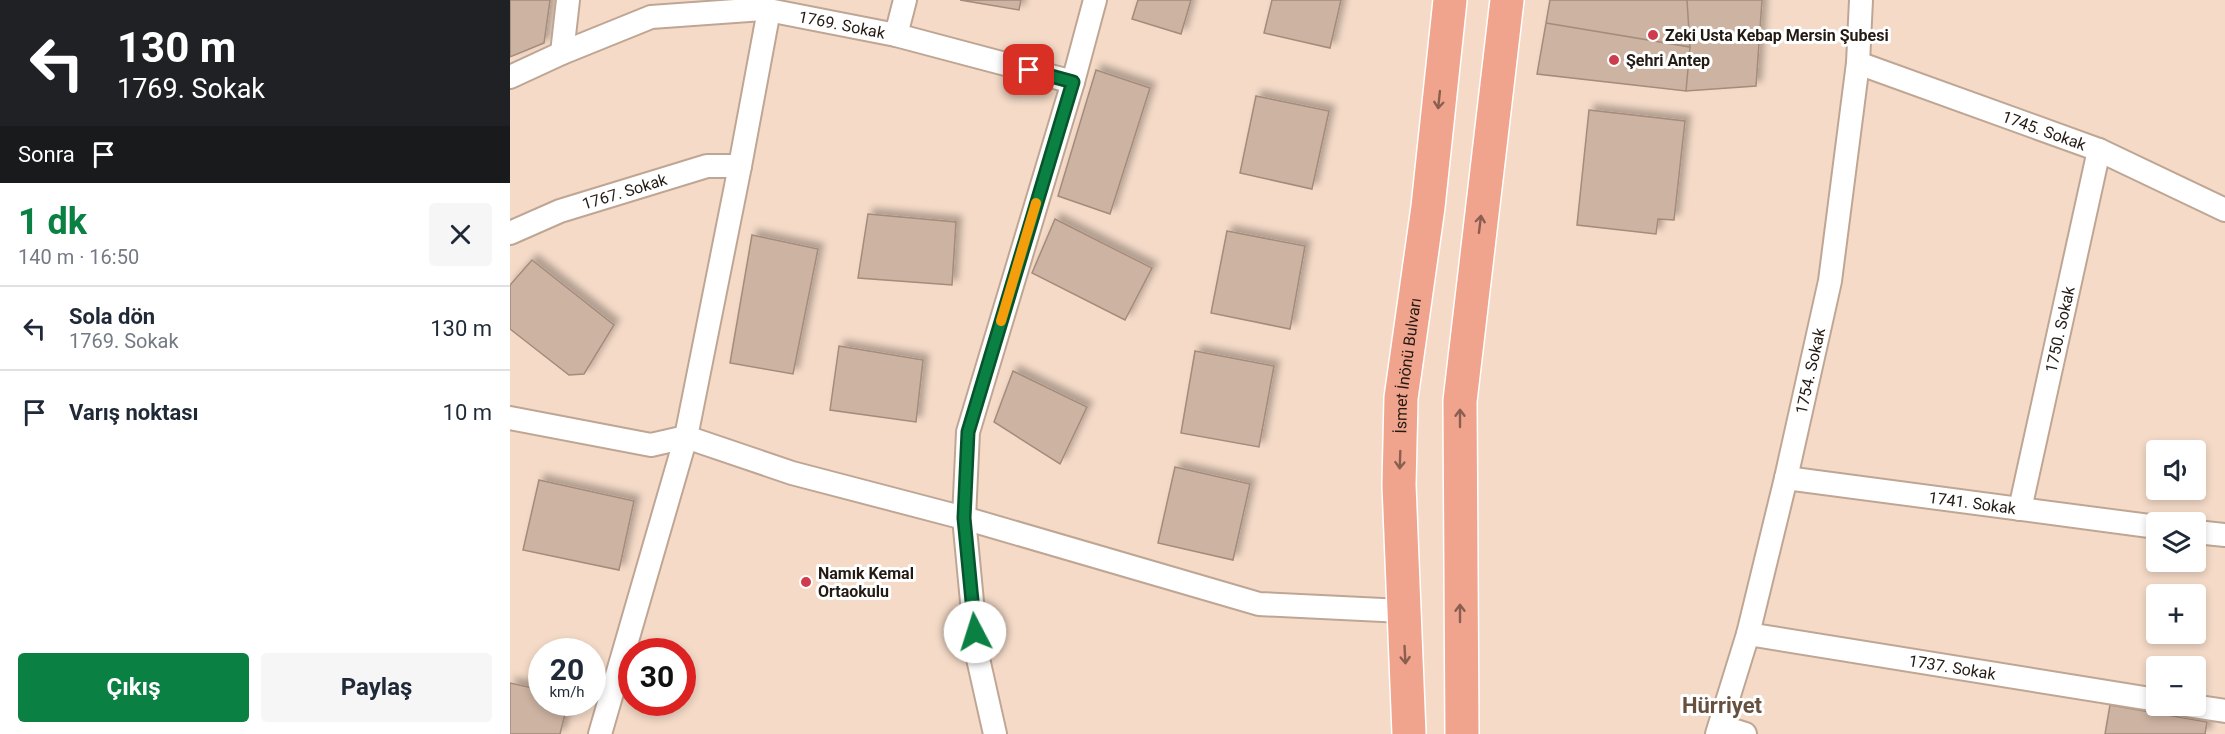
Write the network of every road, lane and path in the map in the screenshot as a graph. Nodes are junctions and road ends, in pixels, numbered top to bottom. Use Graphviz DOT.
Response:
graph roads {
  1 [pos="568,0"];
  2 [pos="905,0"];
  3 [pos="1095,0"];
  4 [pos="1433,0"];
  5 [pos="1450,0"];
  6 [pos="1861,0"];
  7 [pos="765,6"];
  8 [pos="1510,8"];
  9 [pos="896,35"];
  10 [pos="562,53"];
  11 [pos="1443,58"];
  12 [pos="1858,63"];
  13 [pos="510,77"];
  14 [pos="1073,82"];
  15 [pos="2099,150"];
  16 [pos="741,166"];
  17 [pos="2225,210"];
  18 [pos="510,232"];
  19 [pos="510,418"];
  20 [pos="686,437"];
  21 [pos="1786,478"];
  22 [pos="2020,509"];
  23 [pos="964,518"];
  24 [pos="2146,525"];
  25 [pos="2206,532"];
  26 [pos="2225,535"];
  27 [pos="1403,611"];
  28 [pos="1748,634"];
  29 [pos="2146,698"];
  30 [pos="2206,708"];
  31 [pos="2225,711"];
  32 [pos="1718,730"];
  33 [pos="600,734"];
  34 [pos="995,734"];
  35 [pos="1409,734"];
  36 [pos="1462,734"];
  37 [pos="1745,734"];
  1 -- 10 [label="street"];
  2 -- 9 [label="street"];
  3 -- 14 [label="street"];
  4 -- 11 [label="main road"];
  5 -- 11 [label="main road, İsmet İnönü Bulvarı"];
  6 -- 12 [label="street, 1754. Sokak"];
  7 -- 9 [label="street, 1769. Sokak"];
  7 -- 10 [label="street, 1769. Sokak"];
  7 -- 16 [label="street"];
  36 -- 8 [label="main road, one-way"];
  9 -- 14 [label="street, 1769. Sokak"];
  10 -- 13 [label="street, 1769. Sokak"];
  11 -- 27 [label="main road, İsmet İnönü Bulvarı, one-way"];
  12 -- 15 [label="street, 1745. Sokak"];
  12 -- 21 [label="street, 1754. Sokak"];
  14 -- 23 [label="street"];
  15 -- 17 [label="street, 1745. Sokak"];
  15 -- 22 [label="street, 1750. Sokak"];
  16 -- 18 [label="street, 1767. Sokak"];
  16 -- 20 [label="street"];
  19 -- 20 [label="street"];
  20 -- 23 [label="street"];
  20 -- 33 [label="street"];
  21 -- 22 [label="street, 1741. Sokak"];
  21 -- 28 [label="street, 1754. Sokak"];
  22 -- 24 [label="street, 1741. Sokak"];
  23 -- 27 [label="street"];
  23 -- 34 [label="street"];
  25 -- 26 [label="street"];
  27 -- 35 [label="main road, İsmet İnönü Bulvarı, one-way"];
  28 -- 29 [label="street, 1737. Sokak"];
  28 -- 32 [label="street, 1754. Sokak"];
  30 -- 31 [label="street"];
  32 -- 37 [label="street"];
}
